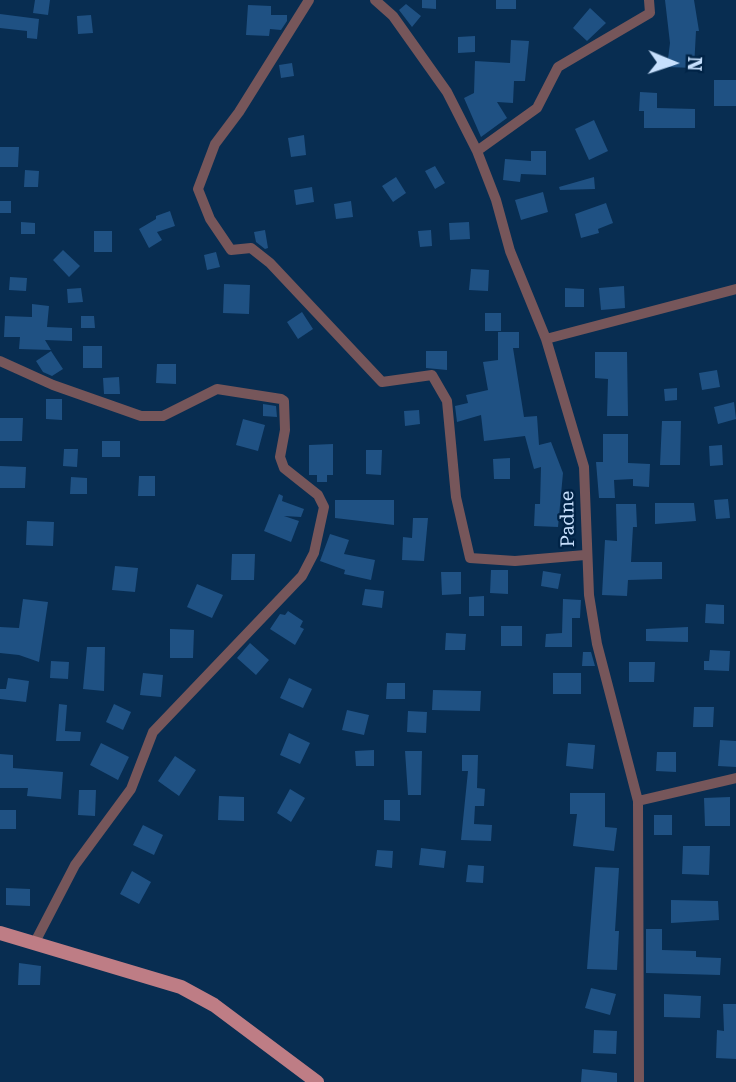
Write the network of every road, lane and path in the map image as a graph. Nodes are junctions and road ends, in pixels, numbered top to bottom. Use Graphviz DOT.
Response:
graph roads {
  1 [pos="309,0"];
  2 [pos="375,0"];
  3 [pos="649,0"];
  4 [pos="477,151"];
  5 [pos="736,289"];
  6 [pos="546,339"];
  7 [pos="0,361"];
  8 [pos="585,555"];
  9 [pos="736,778"];
  10 [pos="638,800"];
  11 [pos="0,933"];
  12 [pos="34,944"];
  13 [pos="317,1082"];
  14 [pos="639,1082"];
  1 -- 8 [label="street"];
  2 -- 4 [label="street, Padne"];
  3 -- 4 [label="street"];
  4 -- 6 [label="street, Padne"];
  5 -- 6 [label="street"];
  6 -- 8 [label="street, Padne"];
  7 -- 12 [label="street"];
  8 -- 10 [label="street, Padne"];
  9 -- 10 [label="street"];
  10 -- 14 [label="street, Padne"];
  11 -- 12 [label="main road"];
  12 -- 13 [label="main road"];
}
